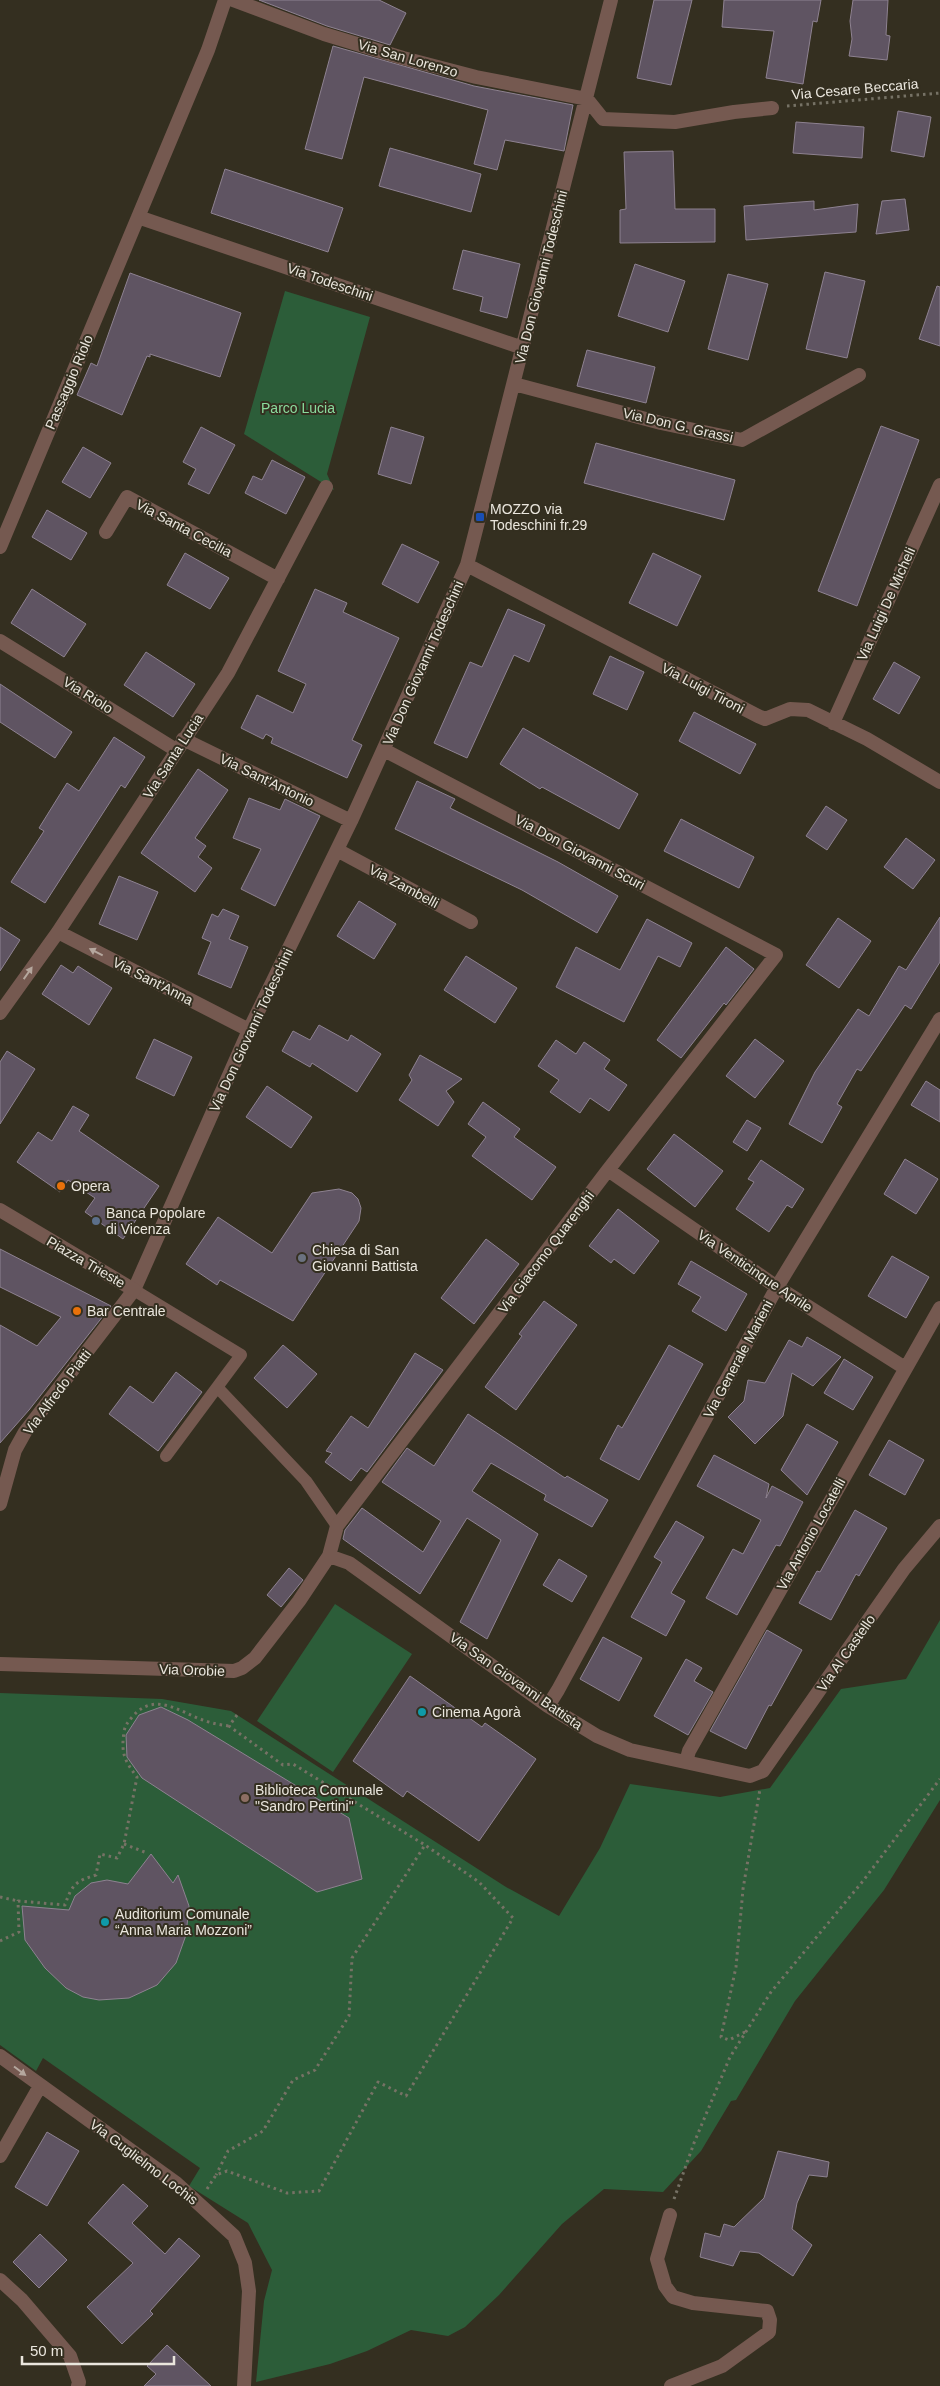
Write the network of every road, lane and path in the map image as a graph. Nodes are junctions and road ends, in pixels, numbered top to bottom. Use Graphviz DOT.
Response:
graph roads {
  1 [pos="225,0"];
  2 [pos="233,0"];
  3 [pos="611,0"];
  4 [pos="940,93"];
  5 [pos="587,99"];
  6 [pos="772,108"];
  7 [pos="138,217"];
  8 [pos="523,348"];
  9 [pos="859,375"];
  10 [pos="514,384"];
  11 [pos="940,485"];
  12 [pos="326,487"];
  13 [pos="106,532"];
  14 [pos="0,547"];
  15 [pos="467,565"];
  16 [pos="278,578"];
  17 [pos="0,640"];
  18 [pos="833,723"];
  19 [pos="180,745"];
  20 [pos="384,750"];
  21 [pos="940,782"];
  22 [pos="351,821"];
  23 [pos="337,850"];
  24 [pos="471,922"];
  25 [pos="58,932"];
  26 [pos="776,955"];
  27 [pos="0,1013"];
  28 [pos="940,1019"];
  29 [pos="249,1030"];
  30 [pos="608,1170"];
  31 [pos="0,1210"];
  32 [pos="777,1287"];
  33 [pos="134,1290"];
  34 [pos="940,1308"];
  35 [pos="905,1368"];
  36 [pos="218,1388"];
  37 [pos="166,1456"];
  38 [pos="0,1504"];
  39 [pos="337,1526"];
  40 [pos="940,1526"];
  41 [pos="329,1556"];
  42 [pos="0,1664"];
  43 [pos="548,1706"];
  44 [pos="237,1716"];
  45 [pos="229,1726"];
  46 [pos="686,1762"];
  47 [pos="757,1773"];
  48 [pos="940,1779"];
  49 [pos="124,1844"];
  50 [pos="425,1845"];
  51 [pos="147,1853"];
  52 [pos="0,1897"];
  53 [pos="18,1901"];
  54 [pos="0,1941"];
  55 [pos="747,2031"];
  56 [pos="0,2056"];
  57 [pos="40,2086"];
  58 [pos="0,2156"];
  59 [pos="216,2175"];
  60 [pos="200,2203"];
  61 [pos="670,2215"];
  62 [pos="0,2280"];
  63 [pos="78,2386"];
  64 [pos="244,2386"];
  65 [pos="671,2386"];
  1 -- 7 [label="street, Passaggio Riolo"];
  2 -- 5 [label="street, Via San Lorenzo"];
  3 -- 5 [label="street, Via Don Giovanni Todeschini"];
  4 -- 6 [label="path, Via Cesare Beccaria"];
  5 -- 6 [label="street"];
  5 -- 8 [label="street, Via Don Giovanni Todeschini"];
  7 -- 8 [label="street, Via Todeschini"];
  7 -- 14 [label="street, Passaggio Riolo"];
  8 -- 10 [label="street, Via Don Giovanni Todeschini"];
  9 -- 10 [label="street, Via Don G. Grassi"];
  10 -- 15 [label="street, Via Don Giovanni Todeschini"];
  11 -- 18 [label="street, Via Luigi De Micheli"];
  12 -- 16 [label="street, Via Santa Lucia"];
  13 -- 16 [label="street, Via Santa Cecilia"];
  15 -- 18 [label="street, Via Luigi Tironi"];
  15 -- 20 [label="street, Via Don Giovanni Todeschini"];
  16 -- 19 [label="street, Via Santa Lucia"];
  17 -- 19 [label="street, Via Riolo"];
  18 -- 21 [label="street, Via Luigi Tironi"];
  19 -- 22 [label="street, Via Sant'Antonio"];
  19 -- 25 [label="street, Via Santa Lucia"];
  20 -- 22 [label="street, Via Don Giovanni Todeschini"];
  20 -- 26 [label="street, Via Don Giovanni Scuri"];
  22 -- 23 [label="street, Via Don Giovanni Todeschini"];
  23 -- 24 [label="street, Via Zambelli"];
  23 -- 29 [label="street, Via Don Giovanni Todeschini"];
  27 -- 25 [label="street, Via Santa Lucia, one-way"];
  29 -- 25 [label="street, Via Sant'Anna, one-way"];
  26 -- 30 [label="street, Via Giacomo Quarenghi"];
  28 -- 32 [label="street, Via Generale Marieni"];
  29 -- 33 [label="street, Via Don Giovanni Todeschini"];
  30 -- 32 [label="street, Via Venticinque Aprile"];
  30 -- 39 [label="street, Via Giacomo Quarenghi"];
  31 -- 33 [label="street, Piazza Trieste"];
  32 -- 35 [label="street, Via Venticinque Aprile"];
  32 -- 43 [label="street, Via Generale Marieni"];
  33 -- 36 [label="street, Piazza Trieste"];
  33 -- 38 [label="street, Via Alfredo Piatti"];
  34 -- 35 [label="street, Via Antonio Locatelli"];
  35 -- 46 [label="street, Via Antonio Locatelli"];
  36 -- 37 [label="street, Piazza Trieste"];
  36 -- 39 [label="street"];
  39 -- 41 [label="street, Via Giacomo Quarenghi"];
  40 -- 47 [label="street, Via Al Castello"];
  41 -- 42 [label="street, Via Orobie"];
  41 -- 43 [label="street, Via San Giovanni Battista"];
  43 -- 46 [label="street, Via San Giovanni Battista"];
  44 -- 45 [label="path"];
  45 -- 49 [label="path"];
  45 -- 50 [label="path"];
  46 -- 47 [label="street, Via San Giovanni Battista"];
  47 -- 55 [label="path"];
  48 -- 55 [label="path"];
  49 -- 51 [label="path"];
  49 -- 53 [label="path"];
  50 -- 59 [label="path"];
  50 -- 59 [label="path"];
  52 -- 53 [label="path"];
  53 -- 54 [label="path"];
  55 -- 61 [label="path"];
  56 -- 57 [label="street, Via Guglielmo Lochis, one-way"];
  57 -- 58 [label="street"];
  57 -- 60 [label="street, Via Guglielmo Lochis"];
  59 -- 60 [label="path"];
  60 -- 64 [label="street, Via Guglielmo Lochis"];
  61 -- 65 [label="street"];
  62 -- 63 [label="street"];
}
